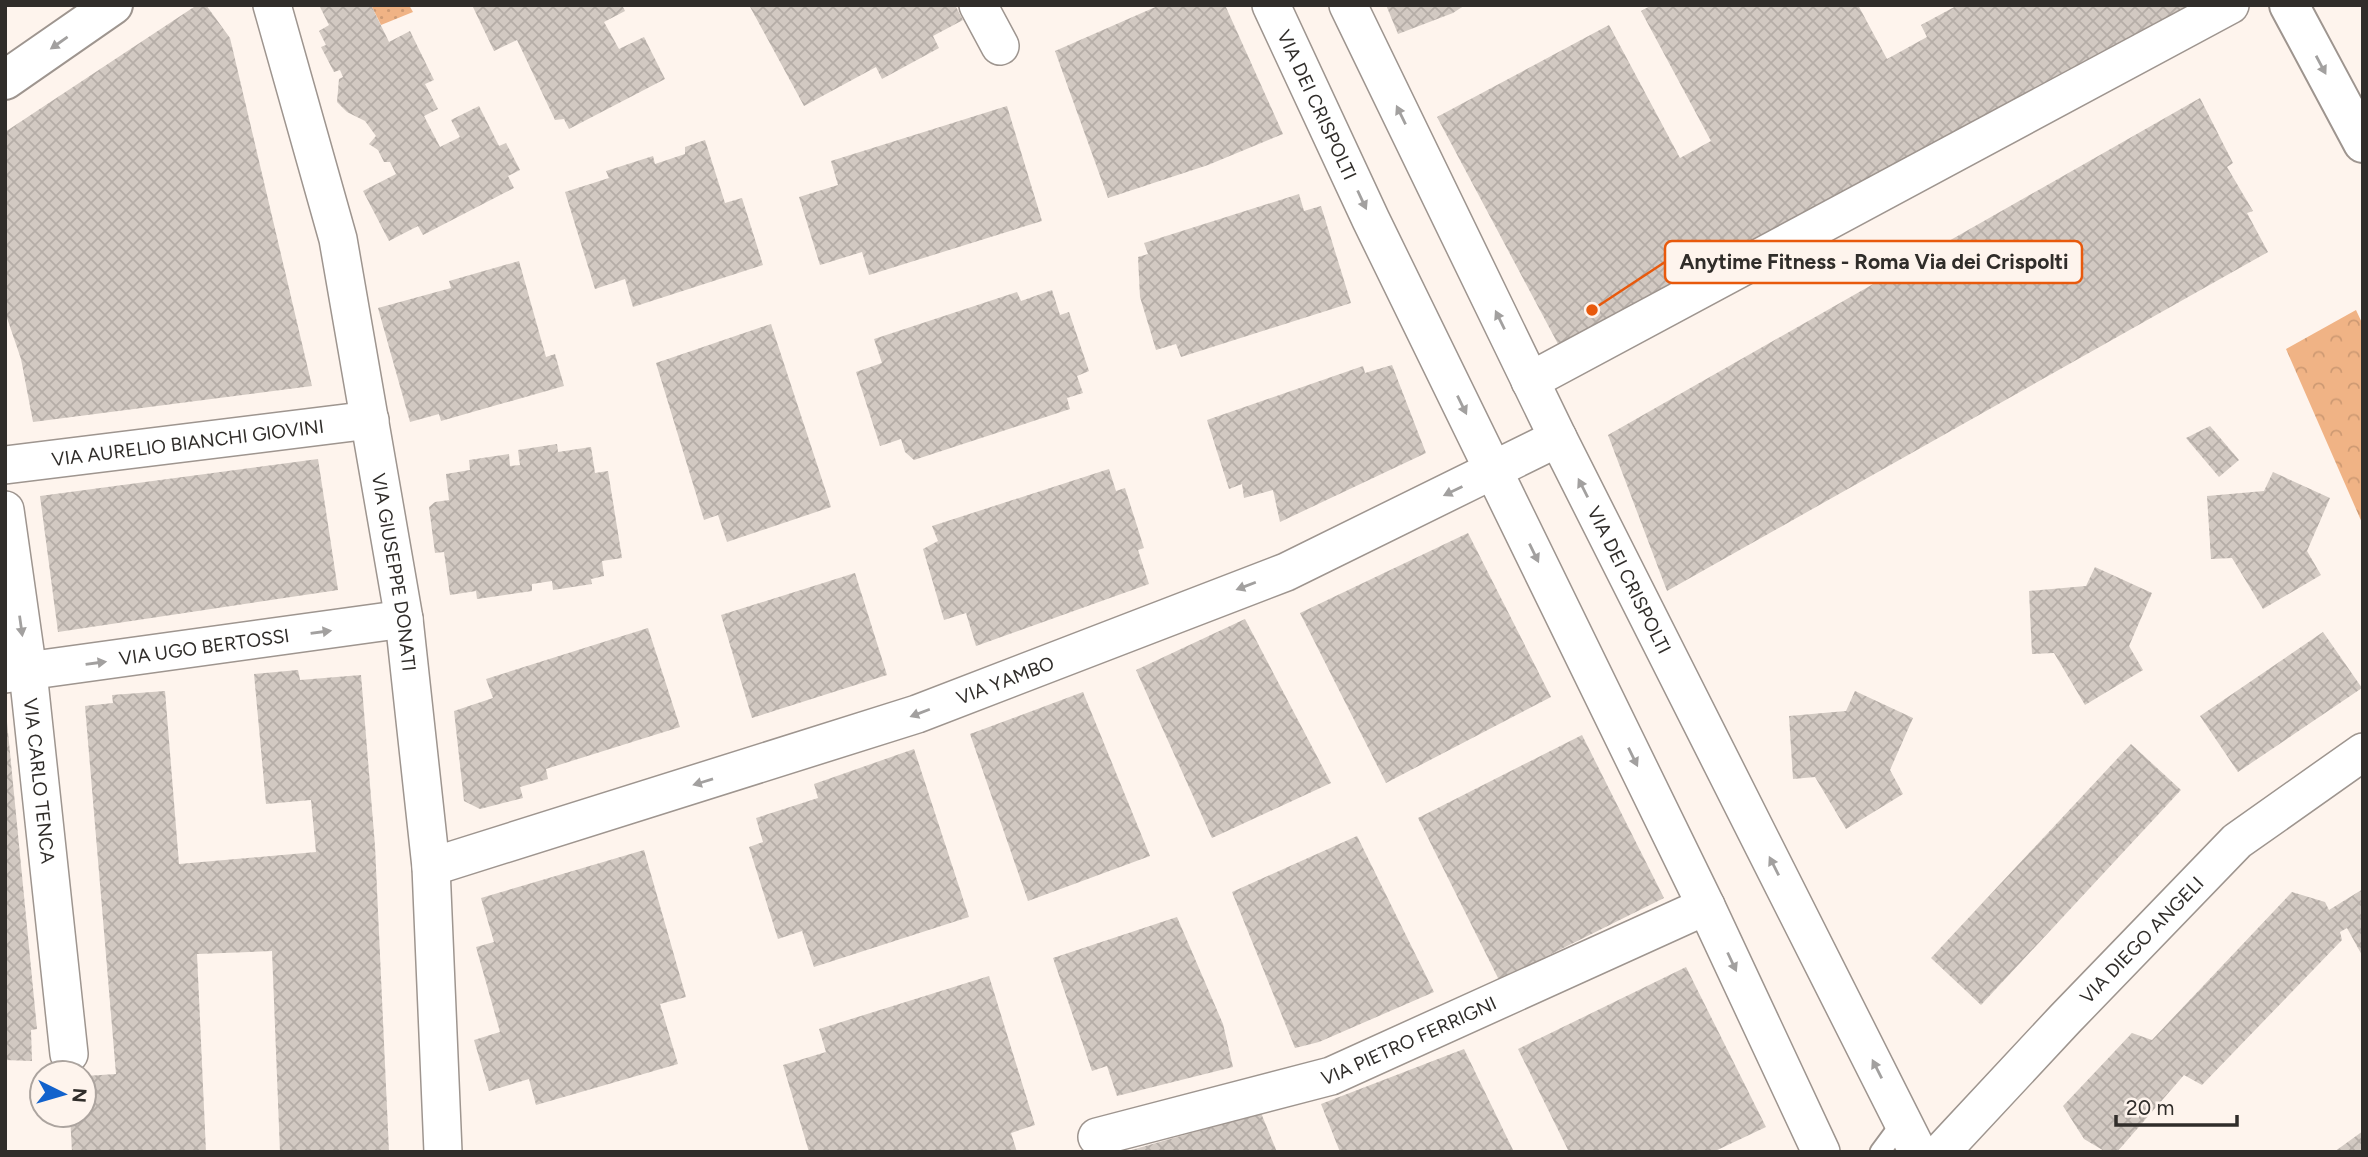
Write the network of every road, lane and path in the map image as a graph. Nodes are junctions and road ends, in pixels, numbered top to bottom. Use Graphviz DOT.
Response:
graph roads {
  1 [pos="113,5"];
  2 [pos="272,5"];
  3 [pos="978,5"];
  4 [pos="1270,5"];
  5 [pos="1348,5"];
  6 [pos="2230,5"];
  7 [pos="2289,5"];
  8 [pos="1000,46"];
  9 [pos="5,80"];
  10 [pos="2363,143"];
  11 [pos="1530,381"];
  12 [pos="370,420"];
  13 [pos="1558,438"];
  14 [pos="5,465"];
  15 [pos="1493,469"];
  16 [pos="5,510"];
  17 [pos="404,619"];
  18 [pos="17,673"];
  19 [pos="2363,752"];
  20 [pos="431,867"];
  21 [pos="1706,906"];
  22 [pos="69,1054"];
  23 [pos="1911,1136"];
  24 [pos="1097,1137"];
  25 [pos="443,1152"];
  26 [pos="1821,1152"];
  27 [pos="1880,1152"];
  28 [pos="1941,1152"];
  1 -- 9 [label="main road, one-way"];
  2 -- 12 [label="street, VIA GIUSEPPE DONATI"];
  3 -- 8 [label="street"];
  4 -- 15 [label="street, VIA DEI CRISPOLTI, one-way"];
  11 -- 5 [label="street, VIA DEI CRISPOLTI, one-way"];
  6 -- 11 [label="street"];
  7 -- 10 [label="main road, one-way"];
  11 -- 13 [label="street, VIA DEI CRISPOLTI"];
  12 -- 14 [label="street, VIA AURELIO BIANCHI GIOVINI"];
  12 -- 17 [label="street, VIA GIUSEPPE DONATI"];
  13 -- 15 [label="street, VIA YAMBO"];
  23 -- 13 [label="street, VIA DEI CRISPOLTI, one-way"];
  15 -- 20 [label="street, VIA YAMBO, one-way"];
  15 -- 21 [label="street, VIA DEI CRISPOLTI, one-way"];
  16 -- 18 [label="street, VIA CARLO TENCA, one-way"];
  18 -- 17 [label="street, VIA UGO BERTOSSI, one-way"];
  17 -- 20 [label="street, VIA GIUSEPPE DONATI"];
  18 -- 22 [label="street, VIA CARLO TENCA"];
  19 -- 28 [label="street, VIA DIEGO ANGELI"];
  20 -- 25 [label="street, VIA GIUSEPPE DONATI"];
  21 -- 24 [label="street, VIA PIETRO FERRIGNI"];
  21 -- 26 [label="street, VIA DEI CRISPOLTI, one-way"];
  23 -- 27 [label="lane"];
}
